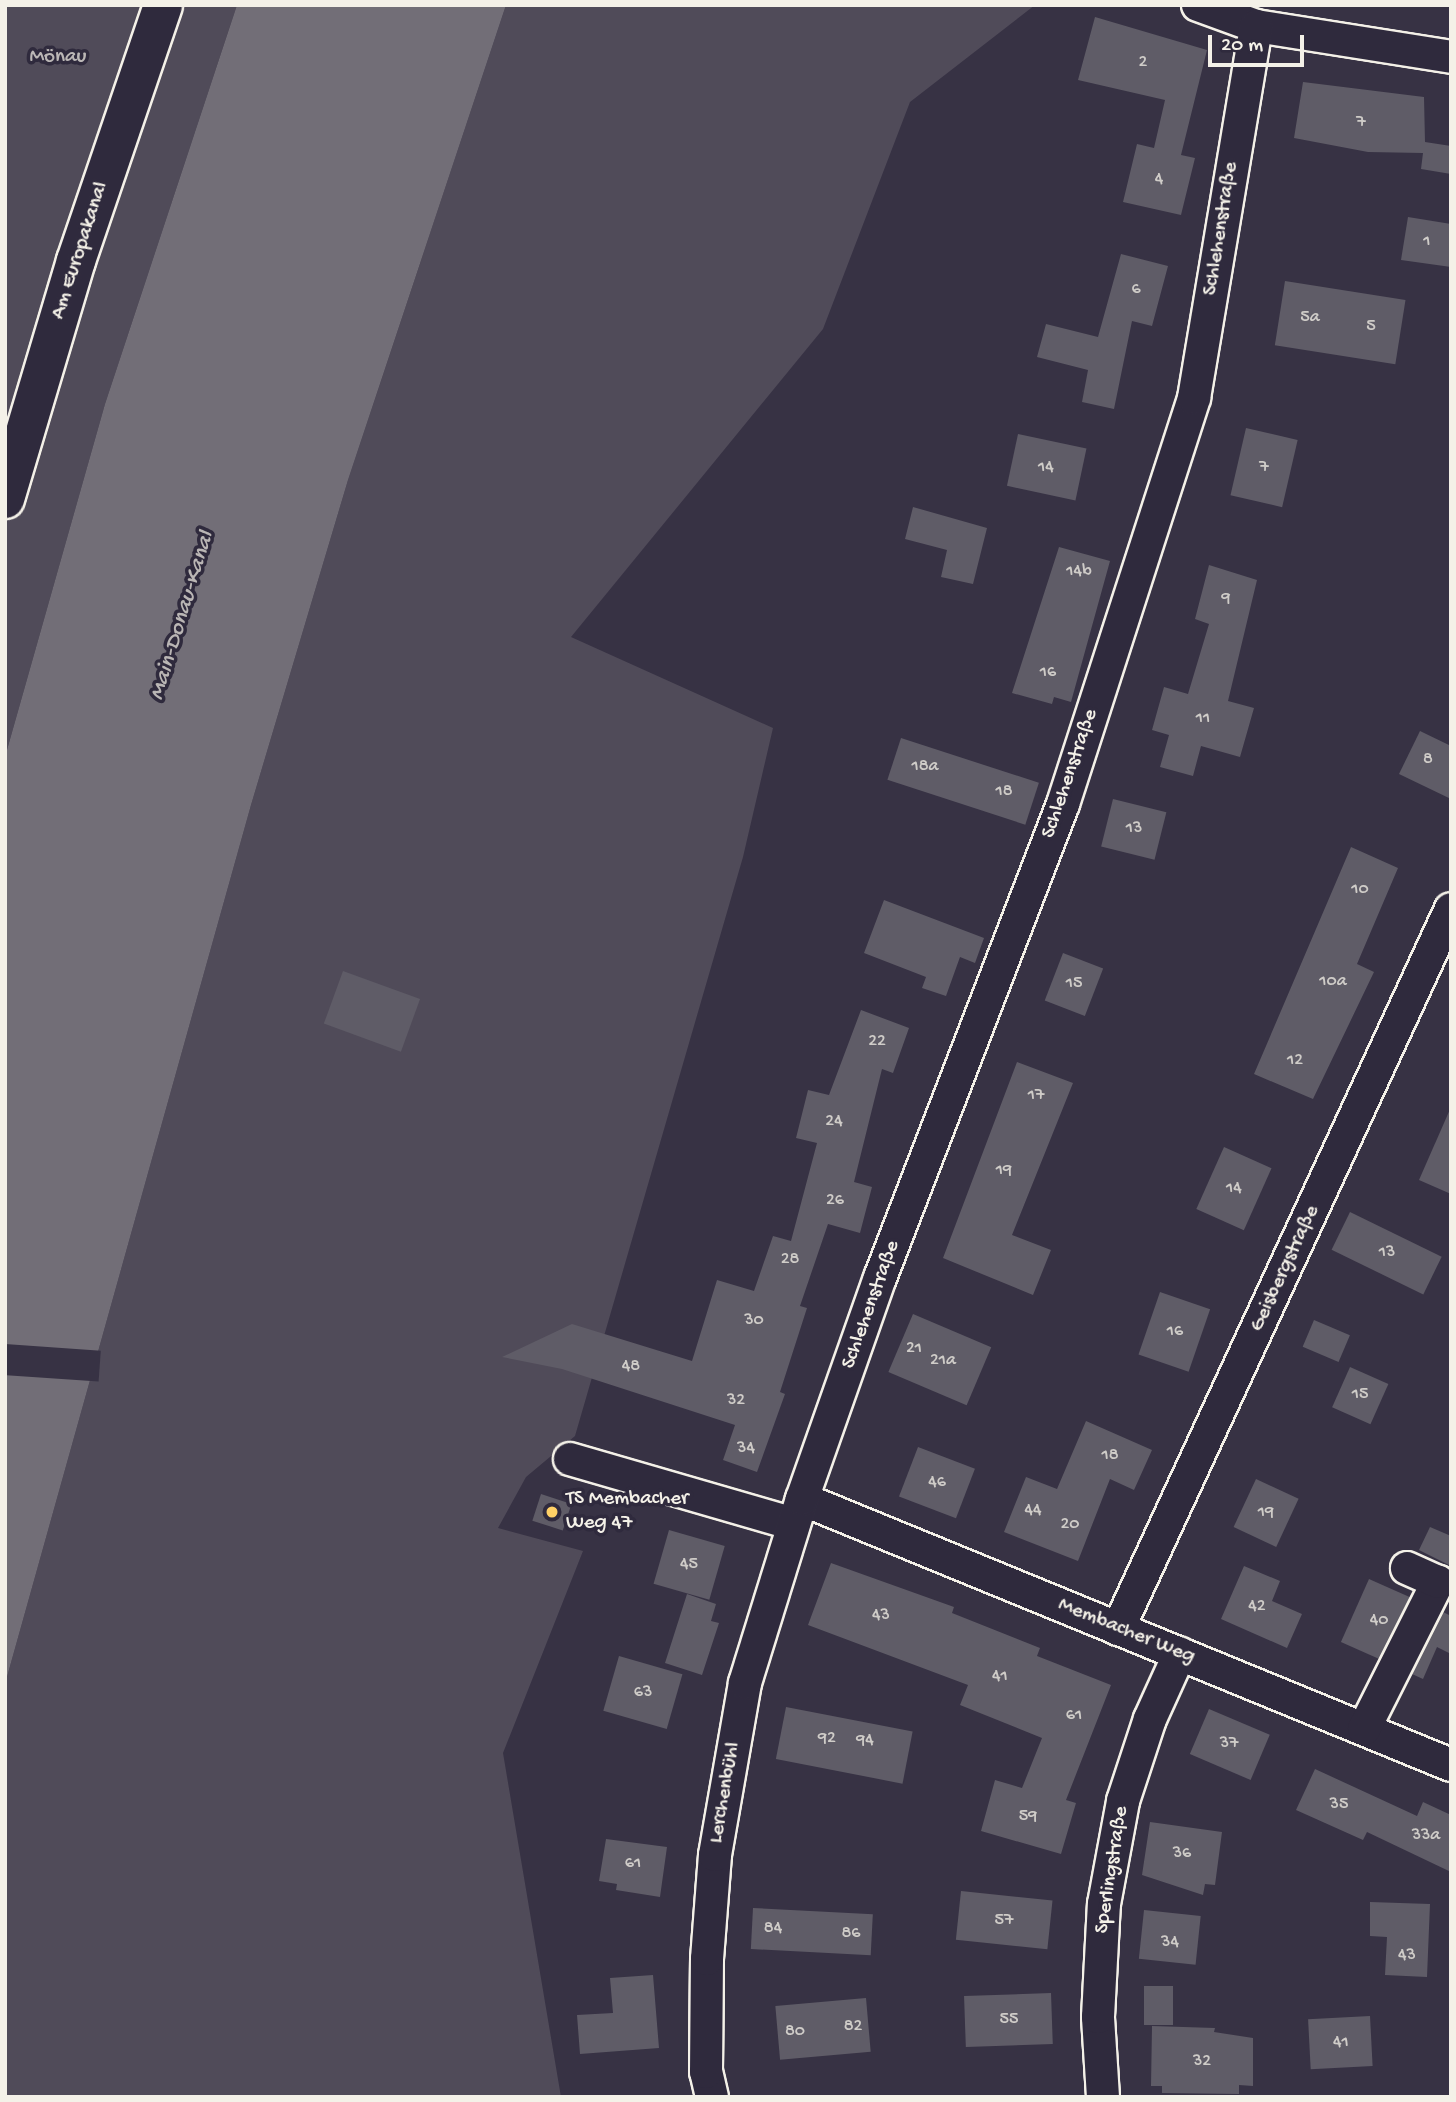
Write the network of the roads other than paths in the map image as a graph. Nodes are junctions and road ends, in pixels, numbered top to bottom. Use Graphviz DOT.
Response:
graph roads {
  1 [pos="163,5"];
  2 [pos="1198,5"];
  3 [pos="1256,26"];
  4 [pos="1451,57"];
  5 [pos="5,499"];
  6 [pos="1451,909"];
  7 [pos="570,1459"];
  8 [pos="798,1511"];
  9 [pos="1407,1568"];
  10 [pos="1118,1629"];
  11 [pos="1180,1653"];
  12 [pos="1364,1729"];
  13 [pos="1451,1765"];
  14 [pos="712,2097"];
  15 [pos="1103,2097"];
  1 -- 5 [label="main road, Am Europakanal"];
  2 -- 3 [label="street"];
  3 -- 4 [label="street"];
  3 -- 8 [label="street, Schlehenstraße"];
  6 -- 10 [label="street, Geisbergstraße"];
  7 -- 8 [label="street, Membacher Weg"];
  8 -- 10 [label="street, Membacher Weg"];
  8 -- 14 [label="street, Lerchenbühl"];
  9 -- 12 [label="street"];
  10 -- 11 [label="street, Membacher Weg"];
  11 -- 12 [label="street, Membacher Weg"];
  11 -- 15 [label="street, Sperlingstraße"];
  12 -- 13 [label="street, Membacher Weg"];
}
